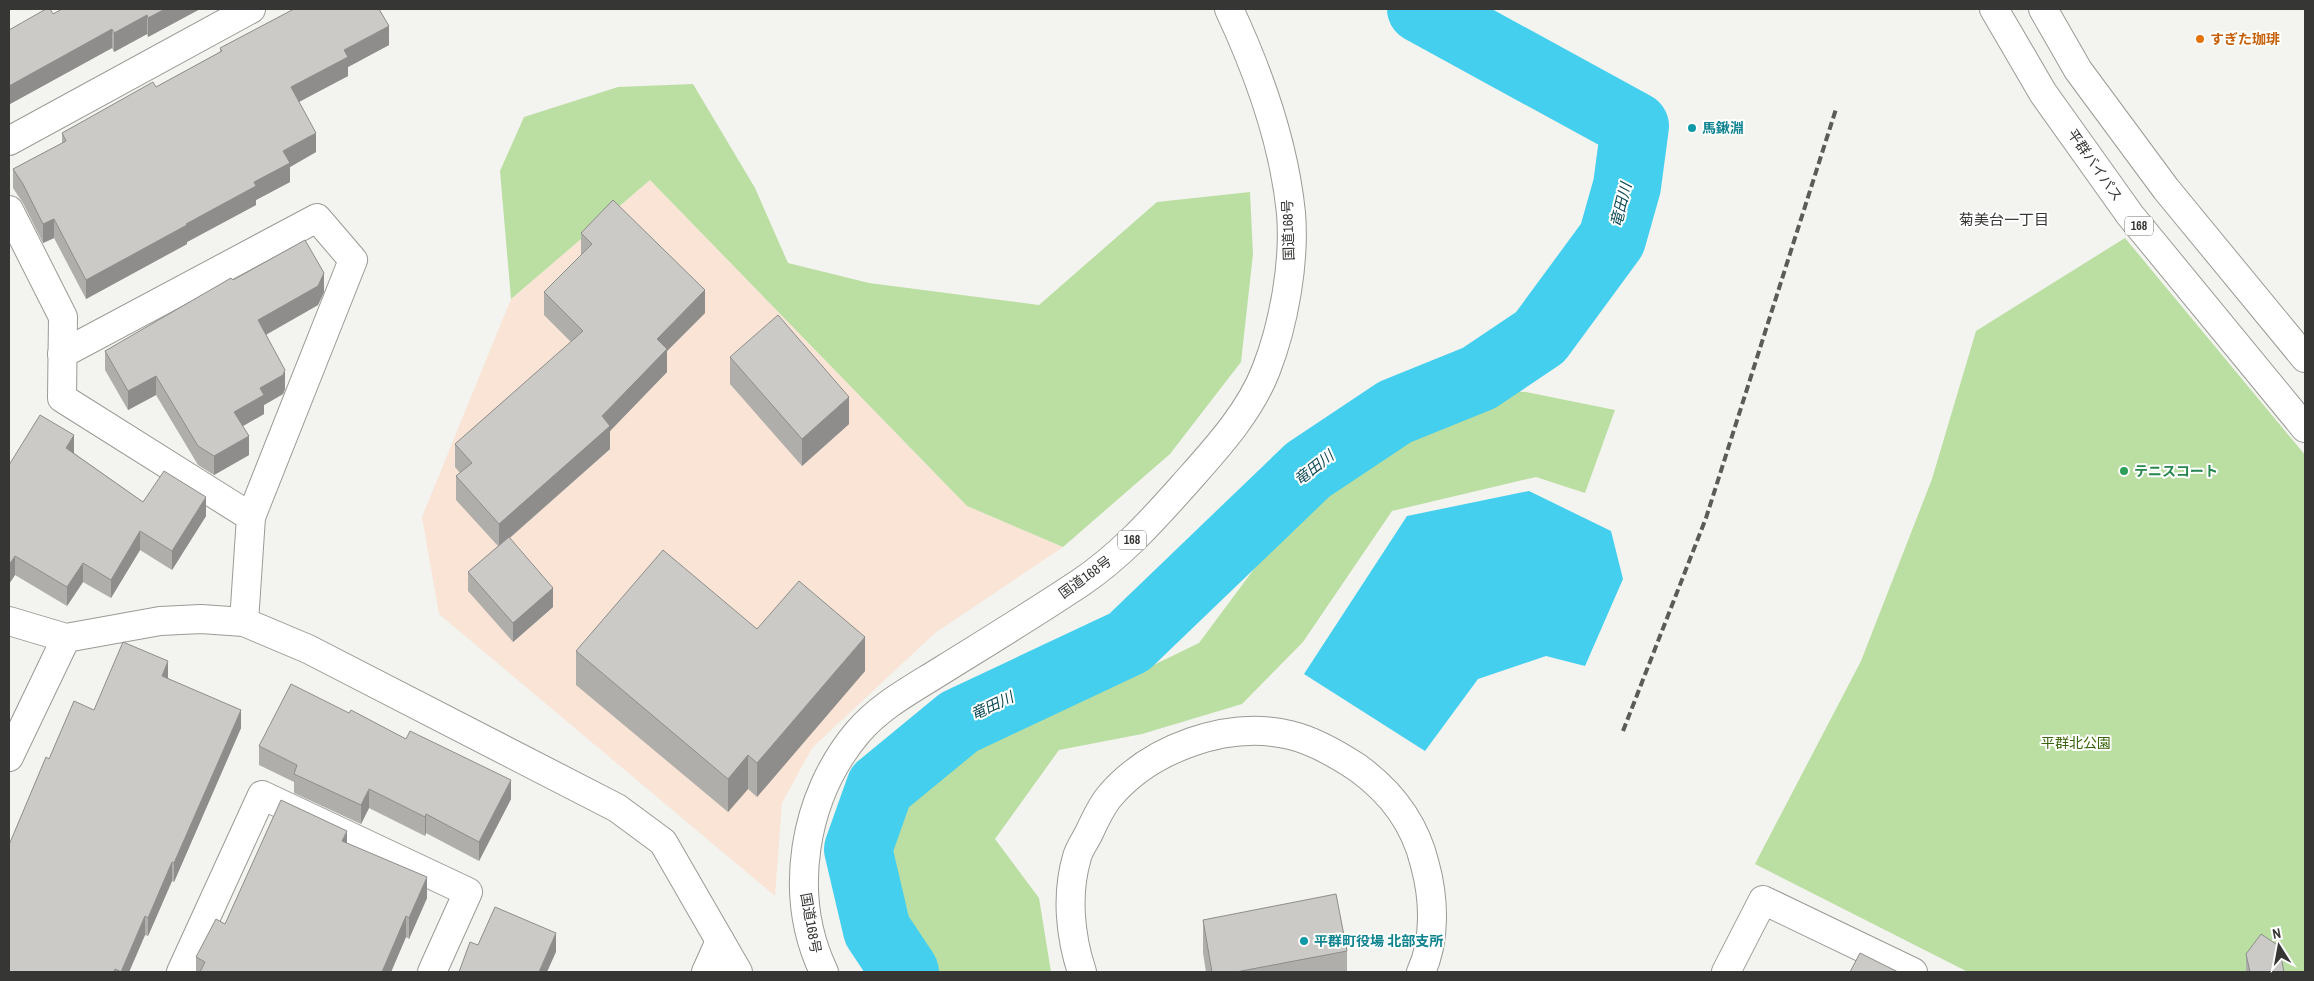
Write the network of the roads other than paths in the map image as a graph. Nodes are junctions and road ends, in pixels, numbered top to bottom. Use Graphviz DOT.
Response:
graph roads {
  1 [pos="251,9"];
  2 [pos="1229,9"];
  3 [pos="1994,9"];
  4 [pos="2043,9"];
  5 [pos="9,141"];
  6 [pos="9,210"];
  7 [pos="62,354"];
  8 [pos="2305,358"];
  9 [pos="2305,428"];
  10 [pos="251,517"];
  11 [pos="9,621"];
  12 [pos="244,622"];
  13 [pos="66,638"];
  14 [pos="9,757"];
  15 [pos="720,941"];
  16 [pos="181,972"];
  17 [pos="432,972"];
  18 [pos="706,972"];
  19 [pos="738,972"];
  20 [pos="824,972"];
  21 [pos="1082,972"];
  22 [pos="1422,972"];
  23 [pos="1726,972"];
  24 [pos="1913,972"];
  1 -- 5 [label="main road"];
  2 -- 20 [label="main road, 国道168号 / 168"];
  3 -- 9 [label="main road, 平群バイパス / 168"];
  4 -- 8 [label="main road"];
  6 -- 7 [label="main road"];
  7 -- 10 [label="main road"];
  7 -- 10 [label="main road"];
  10 -- 12 [label="main road"];
  11 -- 13 [label="main road"];
  12 -- 13 [label="main road"];
  12 -- 15 [label="main road"];
  13 -- 14 [label="main road"];
  15 -- 18 [label="main road"];
  15 -- 19 [label="main road"];
  16 -- 17 [label="main road"];
  21 -- 22 [label="main road"];
  23 -- 24 [label="main road"];
}
